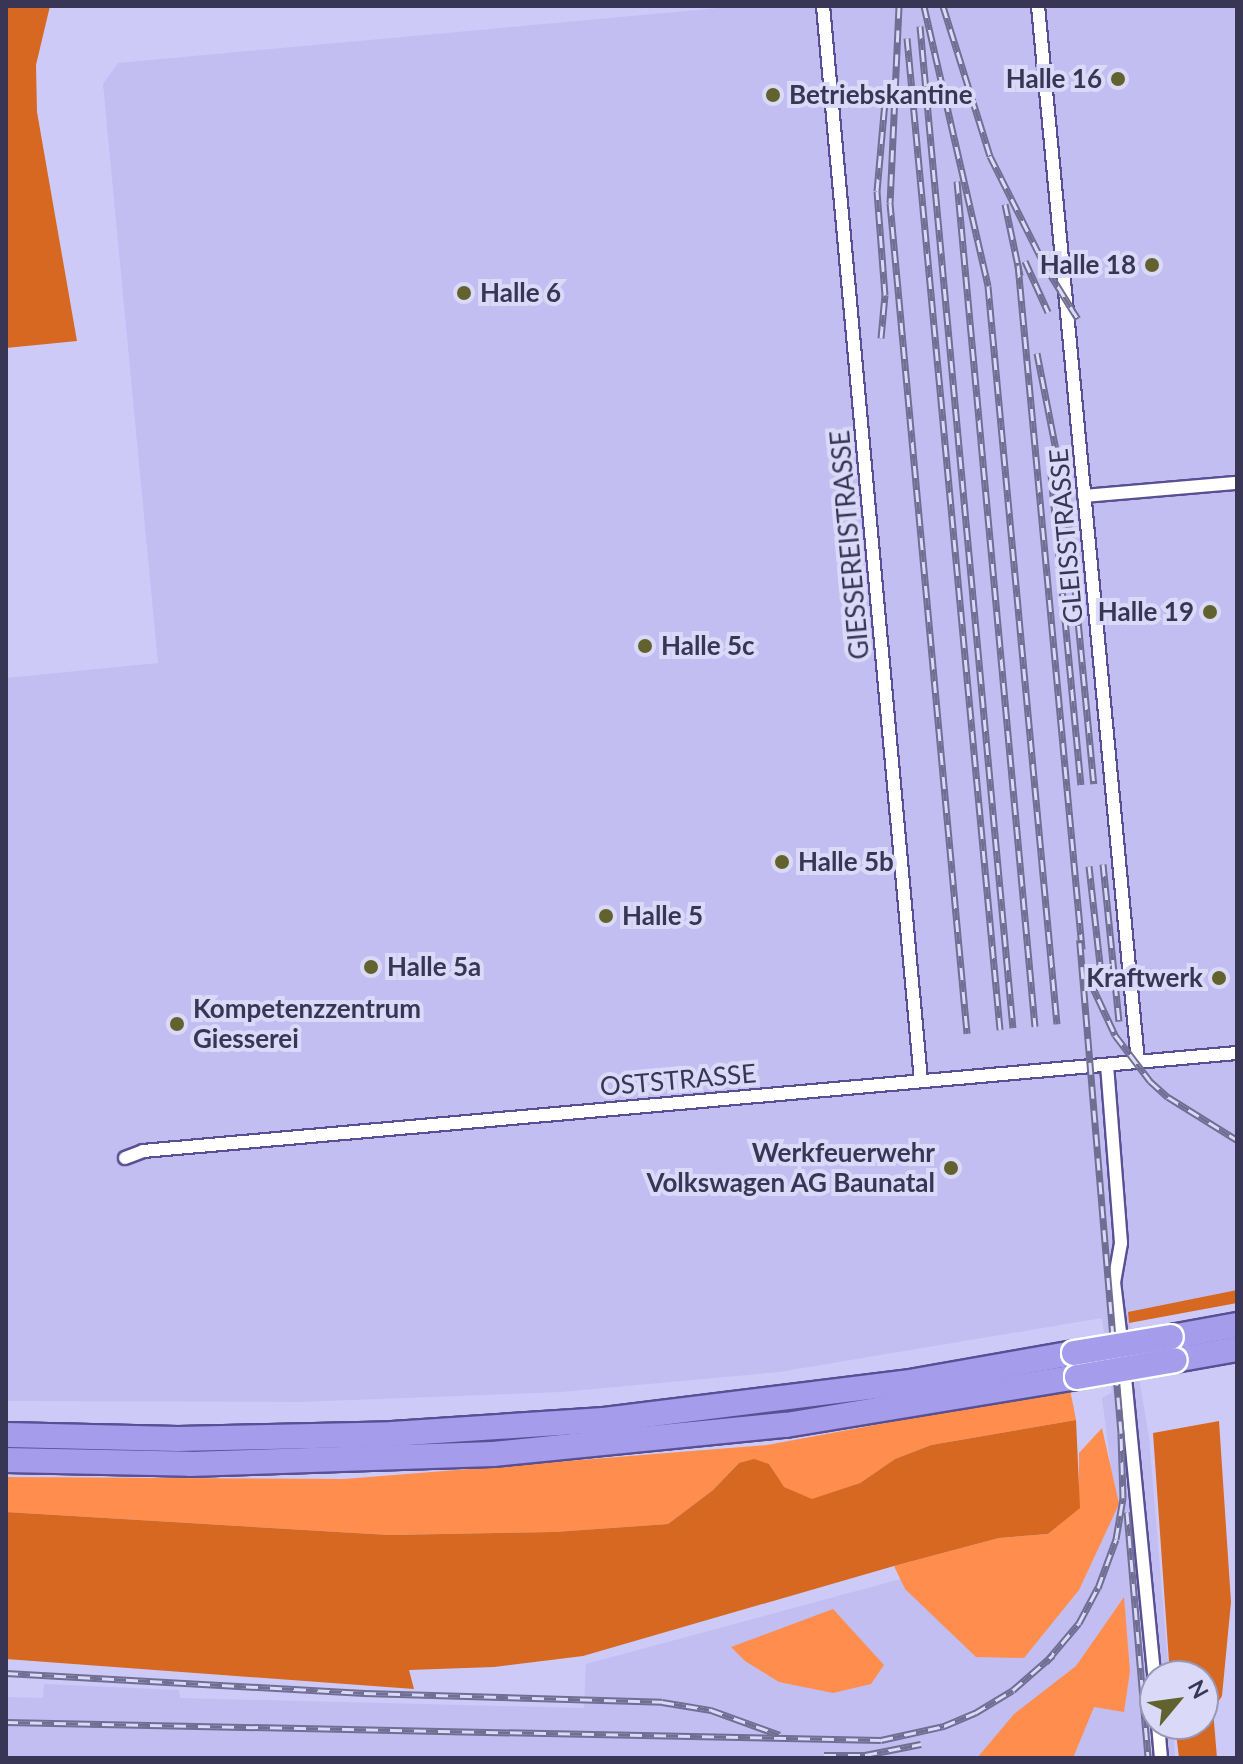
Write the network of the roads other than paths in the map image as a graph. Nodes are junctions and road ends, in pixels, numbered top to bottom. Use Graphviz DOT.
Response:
graph roads {
  1 [pos="823,6"];
  2 [pos="1038,6"];
  3 [pos="1237,483"];
  4 [pos="1084,496"];
  5 [pos="1237,1053"];
  6 [pos="1138,1062"];
  7 [pos="1107,1065"];
  8 [pos="921,1080"];
  9 [pos="125,1158"];
  10 [pos="1237,1325"];
  11 [pos="1173,1349"];
  12 [pos="1237,1349"];
  13 [pos="1076,1365"];
  14 [pos="6,1435"];
  15 [pos="6,1460"];
  16 [pos="1153,1660"];
  1 -- 8 [label="street, GIESSEREISTRASSE"];
  2 -- 4 [label="street, GLEISSTRASSE"];
  3 -- 4 [label="street"];
  4 -- 6 [label="street, GLEISSTRASSE"];
  5 -- 6 [label="street, OSTSTRASSE"];
  6 -- 7 [label="street, OSTSTRASSE"];
  7 -- 8 [label="street, OSTSTRASSE"];
  7 -- 16 [label="street"];
  8 -- 9 [label="street, OSTSTRASSE"];
  10 -- 11 [label="highway"];
  11 -- 12 [label="highway"];
  11 -- 13 [label="highway, bridge"];
  13 -- 14 [label="highway"];
  13 -- 15 [label="highway"];
}
